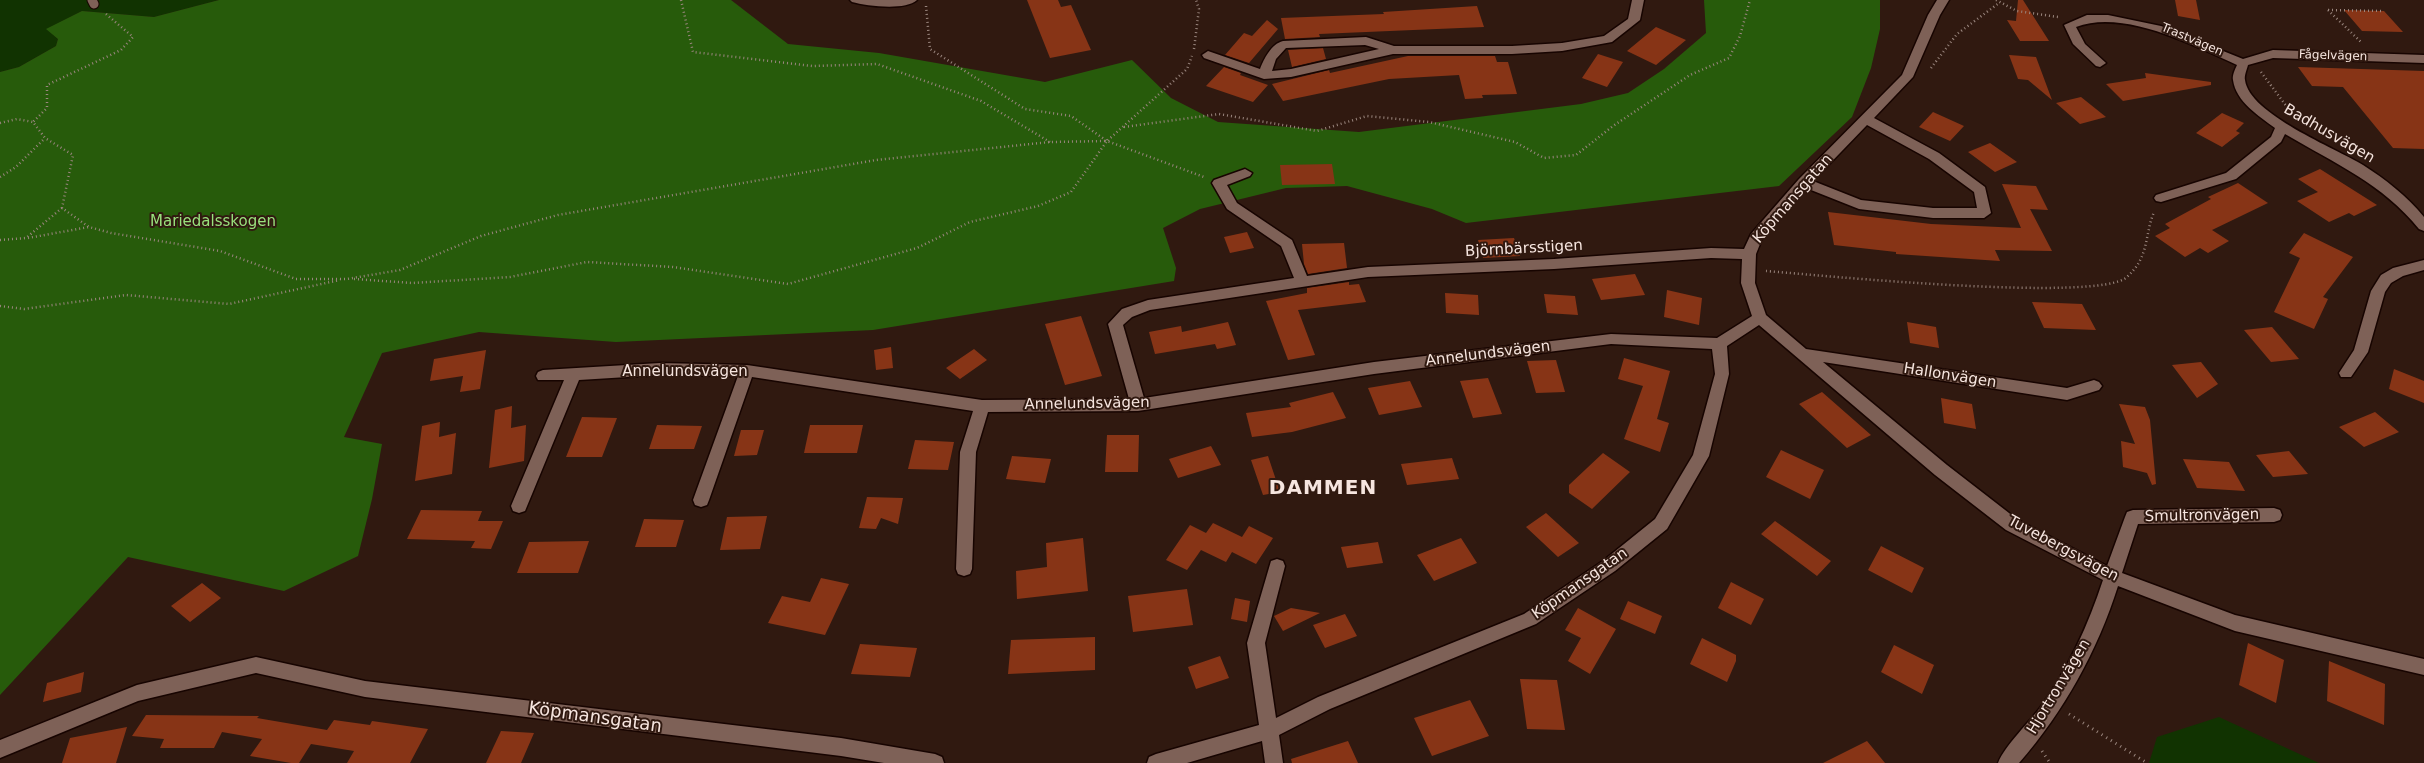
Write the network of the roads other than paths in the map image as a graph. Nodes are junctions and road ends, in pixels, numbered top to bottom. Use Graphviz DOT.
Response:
graph roads {
  1 [pos="856,0"];
  2 [pos="910,0"];
  3 [pos="1638,0"];
  4 [pos="1943,0"];
  5 [pos="1393,50"];
  6 [pos="1208,55"];
  7 [pos="2424,59"];
  8 [pos="2100,63"];
  9 [pos="2243,63"];
  10 [pos="1264,75"];
  11 [pos="1866,118"];
  12 [pos="2282,126"];
  13 [pos="1245,173"];
  14 [pos="1804,182"];
  15 [pos="2161,198"];
  16 [pos="2424,226"];
  17 [pos="1749,262"];
  18 [pos="2424,265"];
  19 [pos="1302,281"];
  20 [pos="1760,318"];
  21 [pos="1719,344"];
  22 [pos="1805,354"];
  23 [pos="746,371"];
  24 [pos="2346,373"];
  25 [pos="574,374"];
  26 [pos="543,376"];
  27 [pos="2094,386"];
  28 [pos="1138,405"];
  29 [pos="982,406"];
  30 [pos="701,500"];
  31 [pos="519,506"];
  32 [pos="2274,515"];
  33 [pos="1277,566"];
  34 [pos="964,569"];
  35 [pos="2112,577"];
  36 [pos="2424,668"];
  37 [pos="1271,730"];
  38 [pos="0,750"];
  39 [pos="935,763"];
  40 [pos="1156,763"];
  41 [pos="1274,763"];
  42 [pos="2007,763"];
  1 -- 2 [label="street"];
  3 -- 5 [label="street"];
  4 -- 11 [label="street, Köpmansgatan"];
  5 -- 10 [label="street"];
  5 -- 10 [label="street"];
  6 -- 10 [label="street"];
  7 -- 9 [label="street, Fågelvägen"];
  8 -- 9 [label="street, Trastvägen"];
  9 -- 12 [label="street, Badhusvägen"];
  11 -- 14 [label="street, Köpmansgatan"];
  11 -- 14 [label="street"];
  12 -- 15 [label="street"];
  12 -- 16 [label="street, Badhusvägen"];
  13 -- 19 [label="street"];
  14 -- 17 [label="street, Köpmansgatan"];
  17 -- 19 [label="street, Björnbärsstigen"];
  17 -- 20 [label="street"];
  18 -- 24 [label="street"];
  19 -- 28 [label="street, Björnbärsstigen"];
  20 -- 21 [label="street"];
  20 -- 22 [label="street, Tuvebergsvägen"];
  21 -- 28 [label="street, Annelundsvägen"];
  21 -- 37 [label="street, Köpmansgatan"];
  22 -- 27 [label="street, Hallonvägen"];
  22 -- 35 [label="street, Tuvebergsvägen"];
  23 -- 25 [label="street, Annelundsvägen"];
  23 -- 29 [label="street, Annelundsvägen"];
  23 -- 30 [label="street"];
  25 -- 26 [label="street, Annelundsvägen"];
  25 -- 31 [label="street"];
  28 -- 29 [label="street, Annelundsvägen"];
  29 -- 34 [label="street"];
  32 -- 35 [label="street, Smultronvägen"];
  33 -- 37 [label="street"];
  35 -- 36 [label="street, Tuvebergsvägen"];
  35 -- 42 [label="street, Hjortronvägen"];
  37 -- 40 [label="street, Köpmansgatan"];
  37 -- 41 [label="street"];
  38 -- 39 [label="street, Köpmansgatan"];
}
